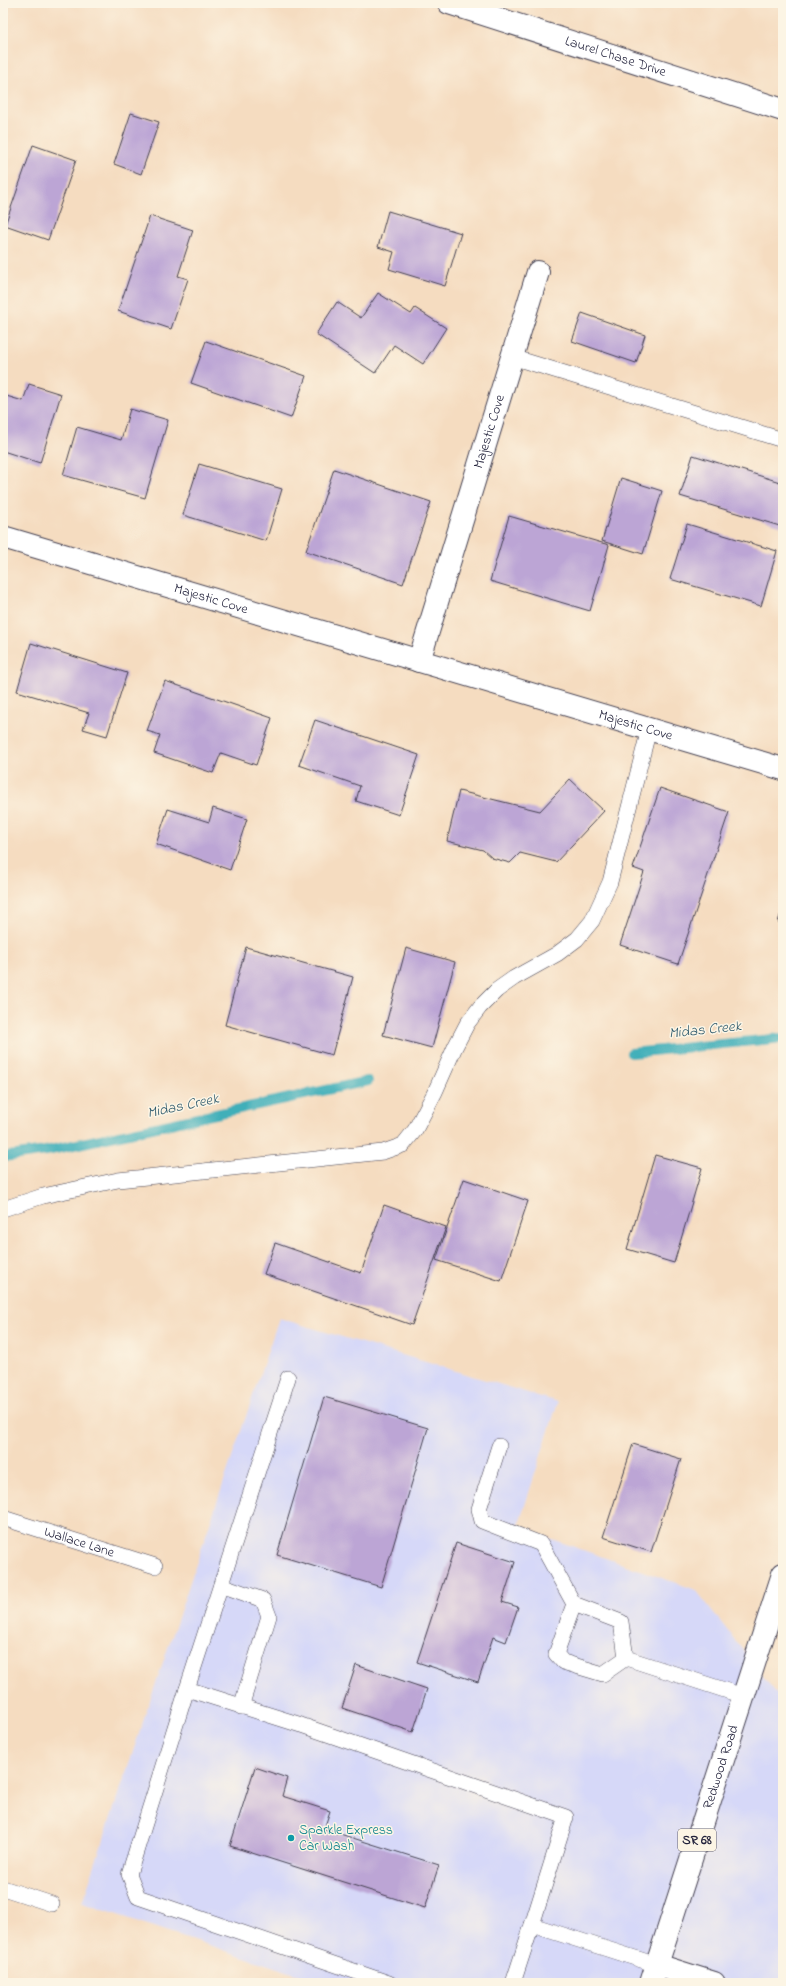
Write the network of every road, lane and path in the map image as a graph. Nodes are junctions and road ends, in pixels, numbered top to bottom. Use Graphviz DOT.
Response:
graph roads {
  1 [pos="449,3"];
  2 [pos="783,110"];
  3 [pos="538,272"];
  4 [pos="512,357"];
  5 [pos="783,440"];
  6 [pos="3,537"];
  7 [pos="419,661"];
  8 [pos="649,729"];
  9 [pos="783,769"];
  10 [pos="3,1209"];
  11 [pos="288,1378"];
  12 [pos="499,1446"];
  13 [pos="3,1518"];
  14 [pos="155,1566"];
  15 [pos="783,1574"];
  16 [pos="221,1585"];
  17 [pos="574,1604"];
  18 [pos="626,1658"];
  19 [pos="187,1689"];
  20 [pos="744,1696"];
  21 [pos="241,1707"];
  22 [pos="3,1888"];
  23 [pos="52,1904"];
  24 [pos="532,1926"];
  25 [pos="654,1974"];
  26 [pos="389,1983"];
  27 [pos="513,1983"];
  28 [pos="714,1983"];
  1 -- 2 [label="street, Laurel Chase Drive"];
  3 -- 4 [label="street, Majestic Cove"];
  4 -- 5 [label="lane"];
  4 -- 7 [label="street, Majestic Cove"];
  6 -- 7 [label="street, Majestic Cove"];
  7 -- 8 [label="street, Majestic Cove"];
  8 -- 9 [label="street, Majestic Cove"];
  8 -- 10 [label="lane"];
  11 -- 16 [label="lane"];
  12 -- 17 [label="lane"];
  13 -- 14 [label="lane, Wallace Lane"];
  15 -- 20 [label="street, Redwood Road / SR 68"];
  16 -- 19 [label="lane"];
  16 -- 21 [label="lane"];
  17 -- 18 [label="lane"];
  17 -- 18 [label="lane"];
  18 -- 20 [label="lane"];
  19 -- 21 [label="lane"];
  19 -- 26 [label="lane"];
  20 -- 25 [label="street, Redwood Road / SR 68"];
  21 -- 24 [label="lane"];
  22 -- 23 [label="lane"];
  24 -- 25 [label="lane"];
  24 -- 27 [label="lane"];
  25 -- 28 [label="street"];
}
